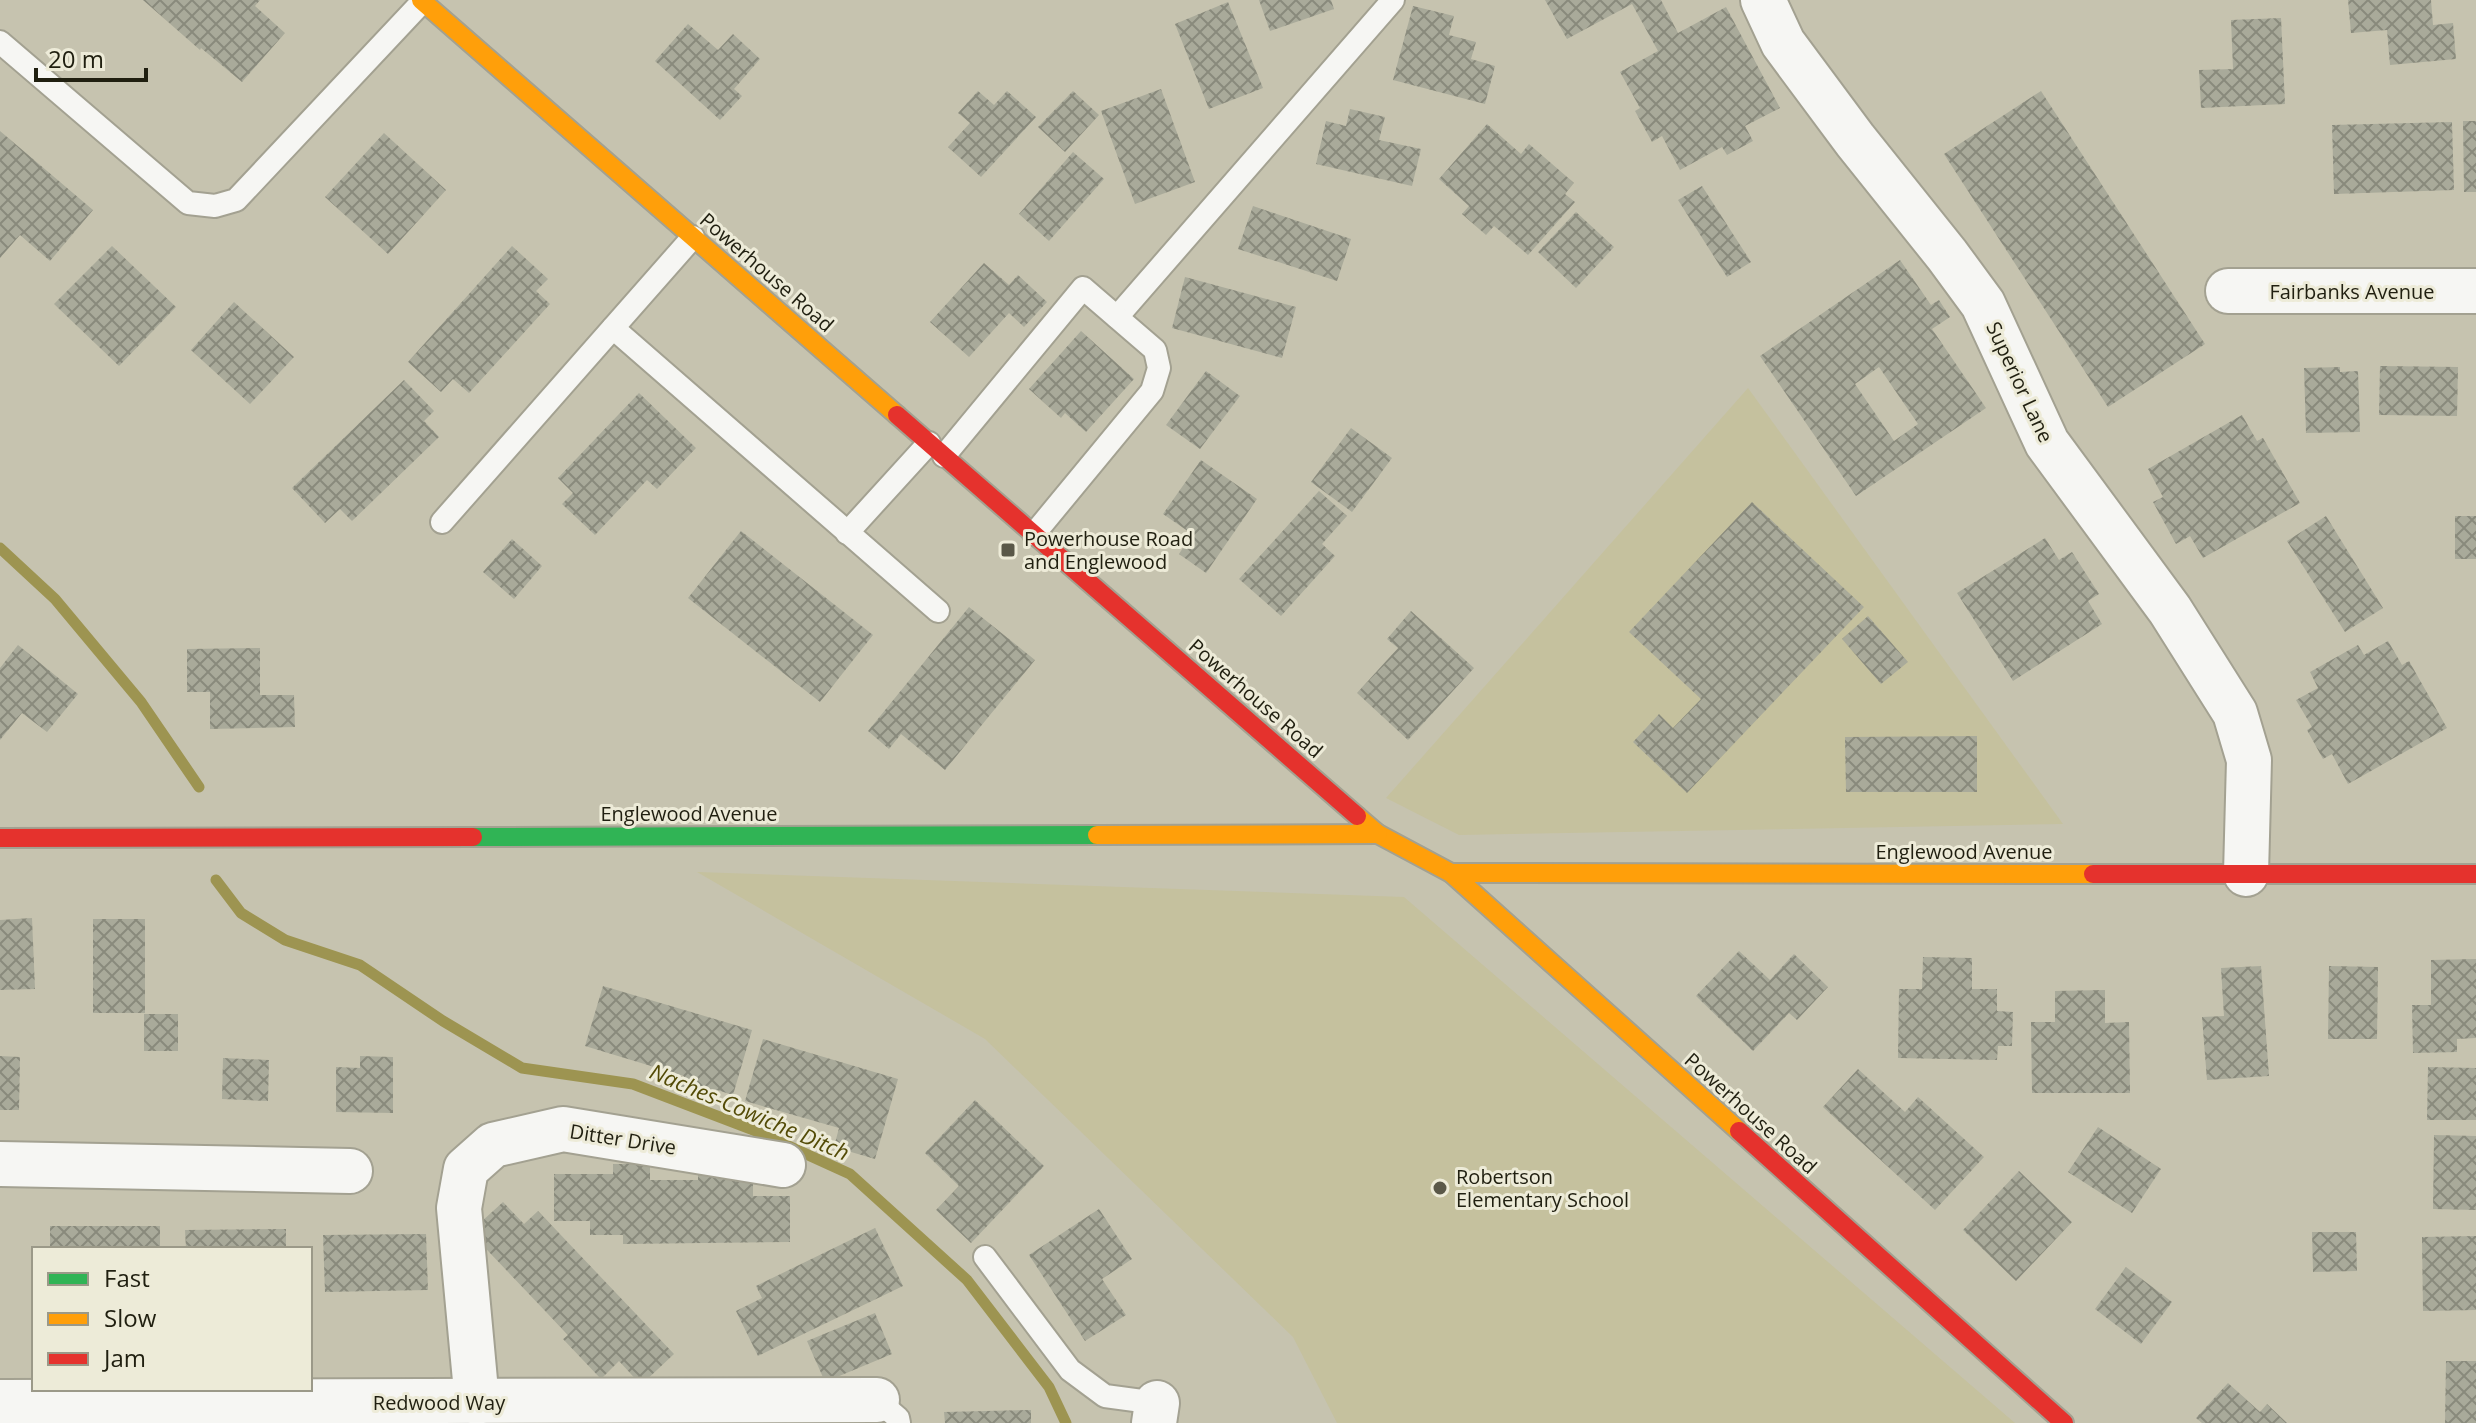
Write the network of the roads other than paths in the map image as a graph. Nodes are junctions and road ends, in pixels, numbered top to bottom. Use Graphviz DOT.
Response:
graph roads {
  1 [pos="1393,0"];
  2 [pos="1763,0"];
  3 [pos="422,1"];
  4 [pos="0,42"];
  5 [pos="693,237"];
  6 [pos="2228,291"];
  7 [pos="2476,291"];
  8 [pos="1117,317"];
  9 [pos="613,328"];
  10 [pos="936,449"];
  11 [pos="442,522"];
  12 [pos="847,533"];
  13 [pos="1034,534"];
  14 [pos="938,611"];
  15 [pos="1378,834"];
  16 [pos="0,838"];
  17 [pos="1451,873"];
  18 [pos="2246,874"];
  19 [pos="2476,874"];
  20 [pos="0,1164"];
  21 [pos="783,1165"];
  22 [pos="350,1171"];
  23 [pos="985,1257"];
  24 [pos="0,1402"];
  25 [pos="477,1402"];
  26 [pos="888,1412"];
  27 [pos="1156,1413"];
  28 [pos="2064,1423"];
  1 -- 8 [label="lane"];
  2 -- 18 [label="street, Superior Lane"];
  3 -- 4 [label="lane"];
  3 -- 5 [label="street, Powerhouse Road"];
  5 -- 9 [label="lane"];
  5 -- 10 [label="street, Powerhouse Road"];
  6 -- 7 [label="street, Fairbanks Avenue"];
  8 -- 10 [label="lane"];
  8 -- 13 [label="lane"];
  9 -- 11 [label="lane"];
  9 -- 12 [label="lane"];
  10 -- 12 [label="lane"];
  10 -- 13 [label="street, Powerhouse Road"];
  12 -- 14 [label="lane"];
  13 -- 15 [label="street, Powerhouse Road"];
  15 -- 16 [label="street, Englewood Avenue"];
  15 -- 17 [label="street, Powerhouse Road"];
  17 -- 18 [label="street, Englewood Avenue"];
  17 -- 28 [label="street, Powerhouse Road"];
  18 -- 19 [label="street, Englewood Avenue"];
  20 -- 22 [label="street"];
  21 -- 25 [label="street, Ditter Drive"];
  23 -- 27 [label="lane"];
  24 -- 25 [label="street, Redwood Way"];
  25 -- 26 [label="street, Redwood Way"];
}
